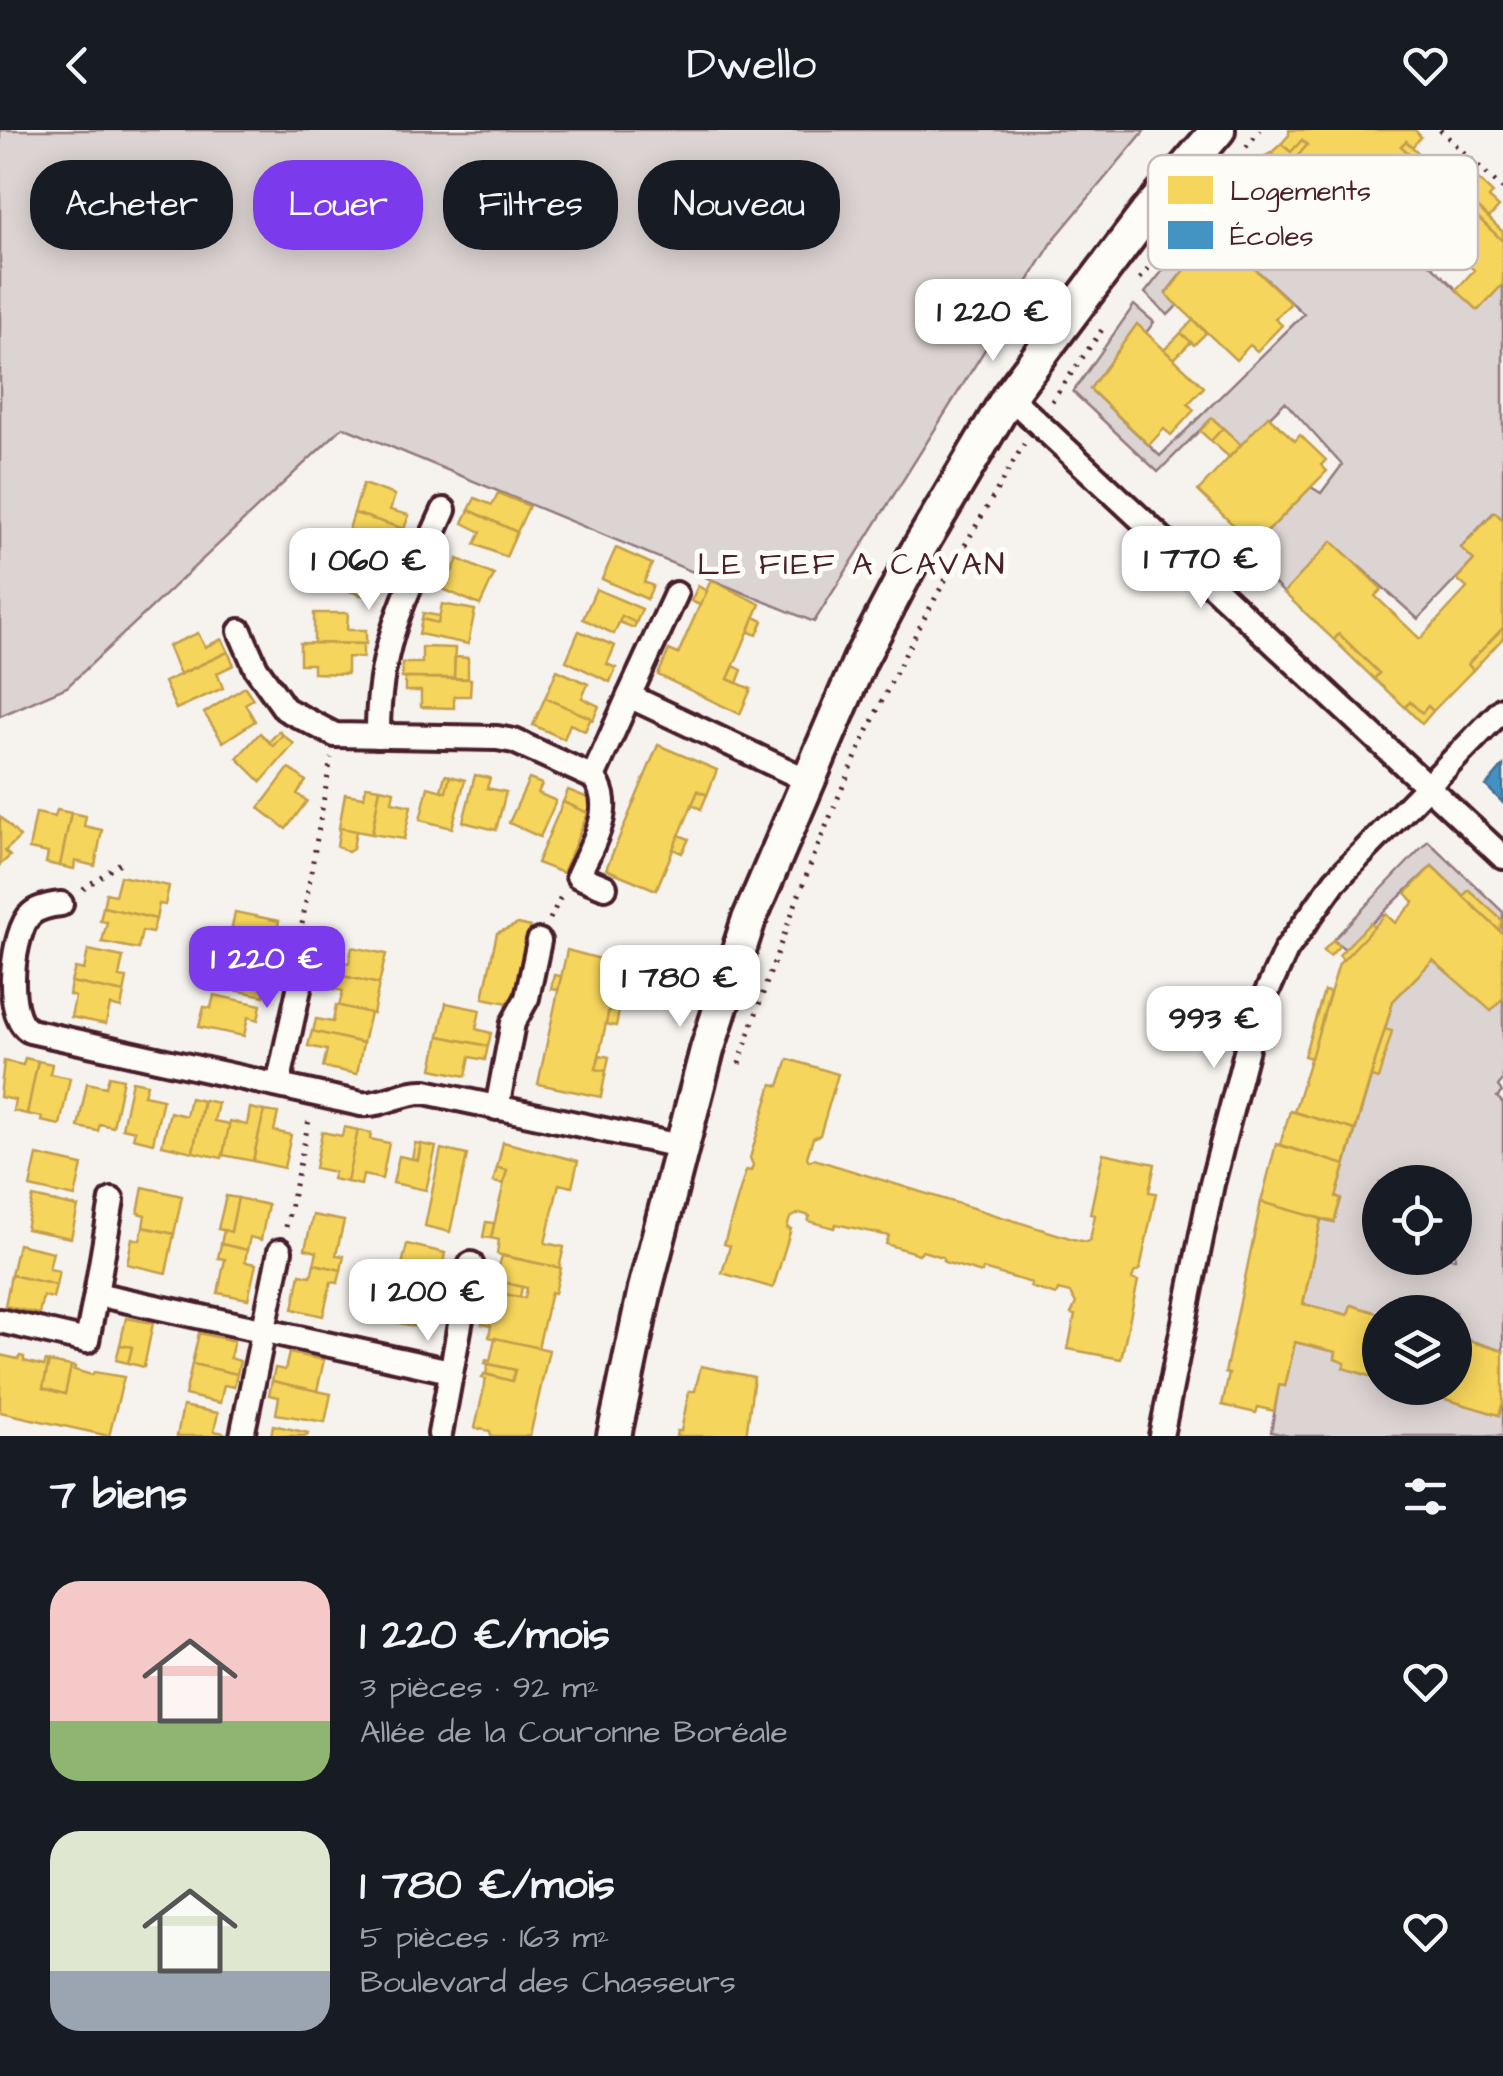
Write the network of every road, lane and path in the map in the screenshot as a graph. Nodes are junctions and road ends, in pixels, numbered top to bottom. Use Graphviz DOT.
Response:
graph roads {
  1 [pos="1218,130"];
  2 [pos="1260,130"];
  3 [pos="1440,130"];
  4 [pos="1197,155"];
  5 [pos="1240,155"];
  6 [pos="1467,155"];
  7 [pos="1478,166"];
  8 [pos="1503,189"];
  9 [pos="1148,212"];
  10 [pos="1148,269"];
  11 [pos="1136,284"];
  12 [pos="1114,314"];
  13 [pos="1009,396"];
  14 [pos="1036,422"];
  15 [pos="444,510"];
  16 [pos="676,594"];
  17 [pos="240,631"];
  18 [pos="630,696"];
  19 [pos="1503,709"];
  20 [pos="335,735"];
  21 [pos="378,736"];
  22 [pos="593,776"];
  23 [pos="808,780"];
  24 [pos="1430,787"];
  25 [pos="1503,857"];
  26 [pos="126,860"];
  27 [pos="578,876"];
  28 [pos="604,887"];
  29 [pos="61,904"];
  30 [pos="539,941"];
  31 [pos="308,948"];
  32 [pos="9,1024"];
  33 [pos="738,1067"];
  34 [pos="278,1085"];
  35 [pos="315,1093"];
  36 [pos="497,1108"];
  37 [pos="680,1146"];
  38 [pos="112,1200"];
  39 [pos="280,1250"];
  40 [pos="471,1264"];
  41 [pos="96,1294"];
  42 [pos="0,1321"];
  43 [pos="264,1329"];
  44 [pos="450,1371"];
  45 [pos="440,1434"];
  46 [pos="242,1436"];
  47 [pos="614,1436"];
  48 [pos="1161,1436"];
  1 -- 4 [label="street"];
  2 -- 5 [label="path"];
  3 -- 6 [label="path"];
  7 -- 8 [label="path"];
  9 -- 13 [label="street"];
  10 -- 11 [label="path"];
  12 -- 14 [label="path"];
  13 -- 14 [label="street"];
  13 -- 23 [label="street"];
  14 -- 24 [label="street"];
  14 -- 33 [label="path"];
  15 -- 21 [label="street"];
  16 -- 18 [label="street"];
  17 -- 20 [label="street"];
  18 -- 22 [label="street"];
  18 -- 23 [label="street"];
  19 -- 24 [label="street"];
  20 -- 21 [label="street"];
  20 -- 31 [label="path"];
  21 -- 22 [label="street"];
  22 -- 27 [label="street"];
  23 -- 37 [label="street"];
  24 -- 25 [label="street"];
  24 -- 48 [label="street"];
  26 -- 29 [label="path"];
  27 -- 28 [label="street"];
  27 -- 30 [label="path"];
  29 -- 32 [label="street"];
  30 -- 36 [label="street"];
  31 -- 34 [label="street"];
  32 -- 34 [label="street"];
  34 -- 35 [label="street"];
  35 -- 36 [label="street"];
  35 -- 39 [label="path"];
  36 -- 37 [label="street"];
  37 -- 47 [label="street"];
  38 -- 41 [label="street"];
  39 -- 43 [label="street"];
  40 -- 44 [label="street"];
  41 -- 42 [label="street"];
  41 -- 43 [label="street"];
  43 -- 44 [label="street"];
  43 -- 46 [label="street"];
  44 -- 45 [label="street"];
}
